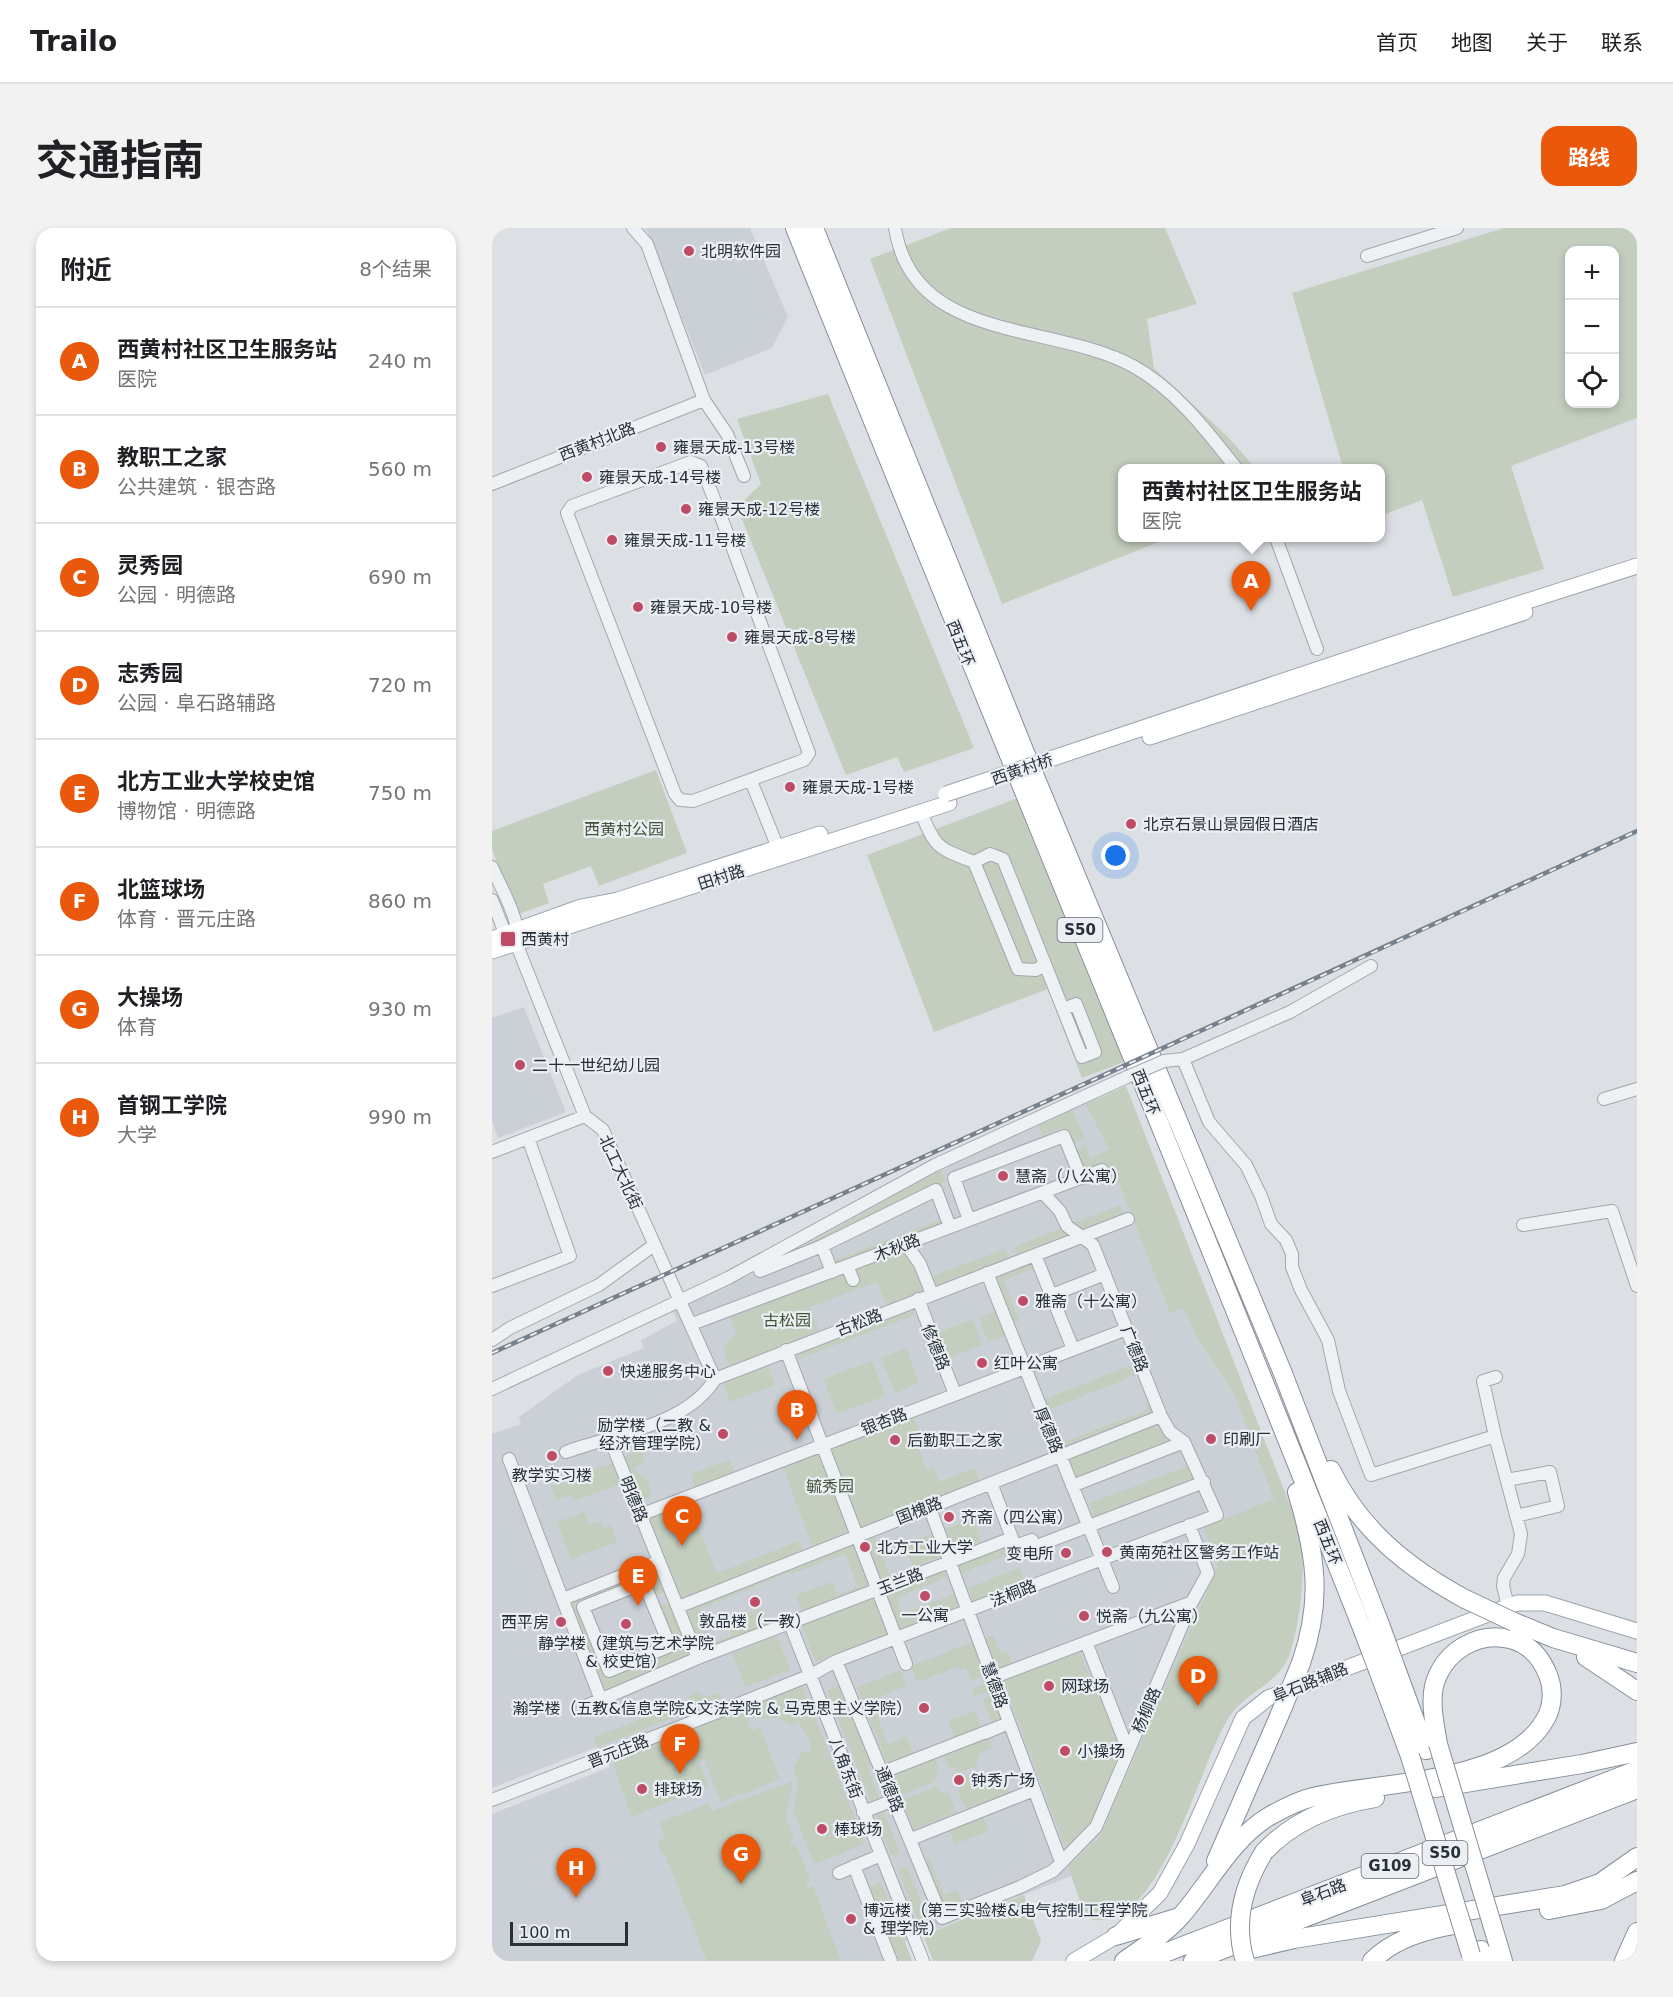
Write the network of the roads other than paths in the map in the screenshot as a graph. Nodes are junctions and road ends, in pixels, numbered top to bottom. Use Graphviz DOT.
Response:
graph roads {
  1 [pos="633,228"];
  2 [pos="795,228"];
  3 [pos="814,228"];
  4 [pos="895,228"];
  5 [pos="1457,228"];
  6 [pos="1367,256"];
  7 [pos="704,400"];
  8 [pos="1233,464"];
  9 [pos="744,476"];
  10 [pos="492,484"];
  11 [pos="1278,542"];
  12 [pos="1637,566"];
  13 [pos="1637,575"];
  14 [pos="1317,649"];
  15 [pos="1100,748"];
  16 [pos="751,781"];
  17 [pos="947,799"];
  18 [pos="921,812"];
  19 [pos="777,848"];
  20 [pos="974,862"];
  21 [pos="492,867"];
  22 [pos="492,900"];
  23 [pos="504,936"];
  24 [pos="492,951"];
  25 [pos="1046,964"];
  26 [pos="1371,966"];
  27 [pos="1063,1009"];
  28 [pos="1183,1059"];
  29 [pos="1133,1075"];
  30 [pos="1637,1089"];
  31 [pos="1604,1099"];
  32 [pos="585,1116"];
  33 [pos="528,1138"];
  34 [pos="492,1152"];
  35 [pos="1102,1170"];
  36 [pos="1081,1178"];
  37 [pos="1043,1193"];
  38 [pos="1128,1219"];
  39 [pos="969,1220"];
  40 [pos="1523,1225"];
  41 [pos="950,1227"];
  42 [pos="1082,1237"];
  43 [pos="906,1244"];
  44 [pos="654,1245"];
  45 [pos="822,1246"];
  46 [pos="1035,1255"];
  47 [pos="847,1266"];
  48 [pos="760,1271"];
  49 [pos="832,1272"];
  50 [pos="987,1273"];
  51 [pos="1105,1274"];
  52 [pos="852,1280"];
  53 [pos="492,1286"];
  54 [pos="1637,1286"];
  55 [pos="932,1294"];
  56 [pos="1052,1295"];
  57 [pos="918,1299"];
  58 [pos="683,1302"];
  59 [pos="692,1324"];
  60 [pos="1127,1329"];
  61 [pos="492,1340"];
  62 [pos="1073,1349"];
  63 [pos="786,1350"];
  64 [pos="1024,1370"];
  65 [pos="1282,1371"];
  66 [pos="1496,1377"];
  67 [pos="1264,1378"];
  68 [pos="715,1379"];
  69 [pos="492,1389"];
  70 [pos="955,1394"];
  71 [pos="1161,1416"];
  72 [pos="1495,1436"];
  73 [pos="610,1440"];
  74 [pos="1184,1442"];
  75 [pos="822,1444"];
  76 [pos="566,1452"];
  77 [pos="1059,1456"];
  78 [pos="509,1459"];
  79 [pos="1507,1480"];
  80 [pos="1204,1482"];
  81 [pos="991,1483"];
  82 [pos="1072,1486"];
  83 [pos="929,1506"];
  84 [pos="640,1515"];
  85 [pos="1217,1515"];
  86 [pos="1516,1516"];
  87 [pos="1189,1525"];
  88 [pos="1089,1527"];
  89 [pos="856,1535"];
  90 [pos="1012,1538"];
  91 [pos="1101,1559"];
  92 [pos="659,1561"];
  93 [pos="950,1561"];
  94 [pos="1113,1587"];
  95 [pos="876,1590"];
  96 [pos="563,1599"];
  97 [pos="675,1602"];
  98 [pos="1191,1602"];
  99 [pos="653,1604"];
  100 [pos="968,1610"];
  101 [pos="1511,1614"];
  102 [pos="790,1624"];
  103 [pos="1373,1630"];
  104 [pos="1637,1631"];
  105 [pos="895,1638"];
  106 [pos="1553,1638"];
  107 [pos="1086,1642"];
  108 [pos="698,1658"];
  109 [pos="836,1661"];
  110 [pos="1637,1663"];
  111 [pos="906,1664"];
  112 [pos="811,1675"];
  113 [pos="992,1678"];
  114 [pos="1637,1691"];
  115 [pos="601,1700"];
  116 [pos="588,1705"];
  117 [pos="1009,1724"];
  118 [pos="985,1733"];
  119 [pos="1128,1750"];
  120 [pos="1425,1750"];
  121 [pos="1637,1752"];
  122 [pos="1637,1770"];
  123 [pos="883,1772"];
  124 [pos="1637,1789"];
  125 [pos="1034,1790"];
  126 [pos="492,1800"];
  127 [pos="894,1800"];
  128 [pos="863,1812"];
  129 [pos="911,1839"];
  130 [pos="880,1855"];
  131 [pos="1637,1857"];
  132 [pos="1061,1863"];
  133 [pos="854,1866"];
  134 [pos="839,1873"];
  135 [pos="1637,1881"];
  136 [pos="1201,1891"];
  137 [pos="1180,1917"];
  138 [pos="942,1918"];
  139 [pos="1637,1932"];
  140 [pos="1116,1936"];
  141 [pos="1485,1955"];
  142 [pos="891,1961"];
  143 [pos="922,1961"];
  144 [pos="1074,1961"];
  145 [pos="1124,1961"];
  146 [pos="1144,1961"];
  147 [pos="1193,1961"];
  148 [pos="1201,1961"];
  149 [pos="1245,1961"];
  150 [pos="1372,1961"];
  151 [pos="1624,1961"];
  1 -- 7 [label="street"];
  2 -- 29 [label="highway, 西五环 / S50"];
  3 -- 65 [label="highway, 西五环 / S50"];
  4 -- 8 [label="street"];
  5 -- 6 [label="street"];
  7 -- 9 [label="street"];
  7 -- 10 [label="street, 西黄村北路"];
  11 -- 14 [label="street"];
  12 -- 15 [label="main road"];
  13 -- 15 [label="main road"];
  15 -- 17 [label="main road, 西黄村桥, bridge"];
  16 -- 16 [label="street"];
  16 -- 19 [label="street"];
  17 -- 18 [label="main road, 田村路"];
  17 -- 19 [label="main road, 田村路"];
  18 -- 20 [label="street"];
  18 -- 23 [label="main road, 田村路"];
  19 -- 23 [label="main road, 田村路"];
  20 -- 25 [label="street"];
  20 -- 25 [label="street"];
  21 -- 23 [label="street"];
  22 -- 23 [label="street"];
  23 -- 24 [label="main road, 田村路"];
  23 -- 32 [label="street, 北工大北街"];
  25 -- 27 [label="street"];
  26 -- 28 [label="street"];
  28 -- 29 [label="street, bridge"];
  28 -- 72 [label="street"];
  29 -- 58 [label="street"];
  29 -- 67 [label="highway, 西五环 / S50"];
  30 -- 31 [label="street"];
  32 -- 33 [label="street"];
  32 -- 44 [label="street, 北工大北街"];
  33 -- 34 [label="street"];
  33 -- 53 [label="street"];
  35 -- 36 [label="street, 木秋路"];
  36 -- 37 [label="street, 木秋路"];
  36 -- 39 [label="street"];
  37 -- 39 [label="street, 木秋路"];
  37 -- 42 [label="street, 广德路"];
  38 -- 42 [label="street, 古松路"];
  39 -- 41 [label="street, 木秋路"];
  40 -- 54 [label="street"];
  41 -- 43 [label="street, 木秋路"];
  41 -- 45 [label="street"];
  42 -- 46 [label="street, 古松路"];
  42 -- 51 [label="street, 广德路"];
  43 -- 47 [label="street, 木秋路"];
  43 -- 55 [label="street"];
  44 -- 58 [label="street, 北工大北街"];
  44 -- 61 [label="street"];
  45 -- 48 [label="street"];
  45 -- 49 [label="street"];
  46 -- 50 [label="street, 古松路"];
  46 -- 56 [label="street"];
  47 -- 49 [label="street, 木秋路"];
  47 -- 52 [label="street"];
  49 -- 59 [label="street, 木秋路"];
  50 -- 55 [label="street, 古松路"];
  50 -- 64 [label="street, 厚德路"];
  51 -- 56 [label="street"];
  51 -- 60 [label="street, 广德路"];
  55 -- 57 [label="street, 古松路"];
  56 -- 62 [label="street"];
  57 -- 63 [label="street, 古松路"];
  57 -- 70 [label="street, 修德路"];
  58 -- 59 [label="street, 北工大北街"];
  58 -- 69 [label="street"];
  59 -- 68 [label="street, 北工大北街"];
  60 -- 62 [label="street, 银杏路"];
  60 -- 71 [label="street, 广德路"];
  62 -- 64 [label="street, 银杏路"];
  63 -- 68 [label="street, 古松路"];
  63 -- 75 [label="street"];
  64 -- 70 [label="street, 银杏路"];
  64 -- 77 [label="street, 厚德路"];
  65 -- 101 [label="highway, bridge"];
  65 -- 103 [label="highway, 西五环 / S50"];
  66 -- 72 [label="street"];
  67 -- 103 [label="highway, 西五环 / S50"];
  67 -- 136 [label="highway, bridge"];
  68 -- 73 [label="street, 古松路"];
  70 -- 75 [label="street, 银杏路"];
  71 -- 74 [label="street, 广德路"];
  71 -- 77 [label="street, 国槐路"];
  72 -- 79 [label="street"];
  73 -- 76 [label="street, 古松路"];
  73 -- 84 [label="street, 明德路"];
  74 -- 80 [label="street, 广德路"];
  74 -- 82 [label="street"];
  75 -- 84 [label="street, 银杏路"];
  75 -- 89 [label="street"];
  77 -- 81 [label="street, 国槐路"];
  77 -- 82 [label="street, 厚德路"];
  78 -- 96 [label="street"];
  79 -- 86 [label="street"];
  79 -- 86 [label="street"];
  80 -- 85 [label="street, 广德路"];
  80 -- 88 [label="street"];
  81 -- 83 [label="street, 国槐路"];
  81 -- 90 [label="street"];
  82 -- 88 [label="street, 厚德路"];
  83 -- 89 [label="street, 国槐路"];
  83 -- 93 [label="street, 慧德路"];
  84 -- 92 [label="street, 明德路"];
  85 -- 87 [label="street, 法桐路"];
  86 -- 101 [label="street"];
  87 -- 91 [label="street, 法桐路"];
  87 -- 98 [label="street, 杨柳路"];
  88 -- 90 [label="street"];
  88 -- 91 [label="street, 厚德路"];
  89 -- 95 [label="street"];
  89 -- 97 [label="street, 国槐路"];
  90 -- 93 [label="street, 玉兰路"];
  91 -- 94 [label="street, 厚德路"];
  91 -- 100 [label="street, 法桐路"];
  92 -- 96 [label="street"];
  92 -- 97 [label="street, 明德路"];
  93 -- 95 [label="street, 玉兰路"];
  93 -- 100 [label="street, 慧德路"];
  95 -- 102 [label="street, 玉兰路"];
  95 -- 105 [label="street"];
  96 -- 115 [label="street"];
  97 -- 99 [label="street, 国槐路"];
  97 -- 108 [label="street, 明德路"];
  98 -- 107 [label="street"];
  98 -- 119 [label="street, 杨柳路"];
  99 -- 99 [label="street"];
  100 -- 105 [label="street, 法桐路"];
  100 -- 113 [label="street, 慧德路"];
  101 -- 104 [label="main road, 阜石路辅路"];
  101 -- 106 [label="highway"];
  101 -- 140 [label="main road, 阜石路辅路"];
  102 -- 108 [label="street, 玉兰路"];
  102 -- 112 [label="street, 八角东街"];
  103 -- 120 [label="highway, 西五环 / S50, bridge"];
  105 -- 109 [label="street, 法桐路"];
  105 -- 111 [label="street"];
  106 -- 110 [label="highway"];
  106 -- 114 [label="highway"];
  107 -- 113 [label="street"];
  107 -- 119 [label="street"];
  108 -- 115 [label="street, 玉兰路"];
  109 -- 112 [label="street, 法桐路"];
  109 -- 123 [label="street, 通德路"];
  112 -- 126 [label="street, 晋元庄路"];
  112 -- 128 [label="street, 八角东街"];
  113 -- 117 [label="street, 慧德路"];
  115 -- 116 [label="street, 玉兰路"];
  117 -- 118 [label="street"];
  117 -- 123 [label="street"];
  117 -- 125 [label="street, 慧德路"];
  119 -- 132 [label="street, 杨柳路"];
  120 -- 136 [label="highway"];
  120 -- 141 [label="highway, 西五环 / S50, bridge"];
  120 -- 141 [label="highway, bridge"];
  121 -- 149 [label="highway, bridge"];
  122 -- 146 [label="highway, 阜石路 / G109"];
  123 -- 127 [label="street, 通德路"];
  124 -- 147 [label="highway, 阜石路 / G109"];
  125 -- 129 [label="street"];
  125 -- 132 [label="street, 慧德路"];
  127 -- 128 [label="street"];
  127 -- 129 [label="street, 通德路"];
  128 -- 130 [label="street, 八角东街"];
  129 -- 138 [label="street, 通德路"];
  130 -- 133 [label="street"];
  130 -- 143 [label="street, 八角东街"];
  131 -- 148 [label="highway"];
  132 -- 138 [label="street, 杨柳路"];
  133 -- 134 [label="street"];
  133 -- 142 [label="street"];
  135 -- 150 [label="highway"];
  136 -- 137 [label="highway"];
  137 -- 140 [label="highway"];
  137 -- 145 [label="highway"];
  139 -- 151 [label="highway"];
  140 -- 144 [label="main road, 阜石路辅路"];
}
